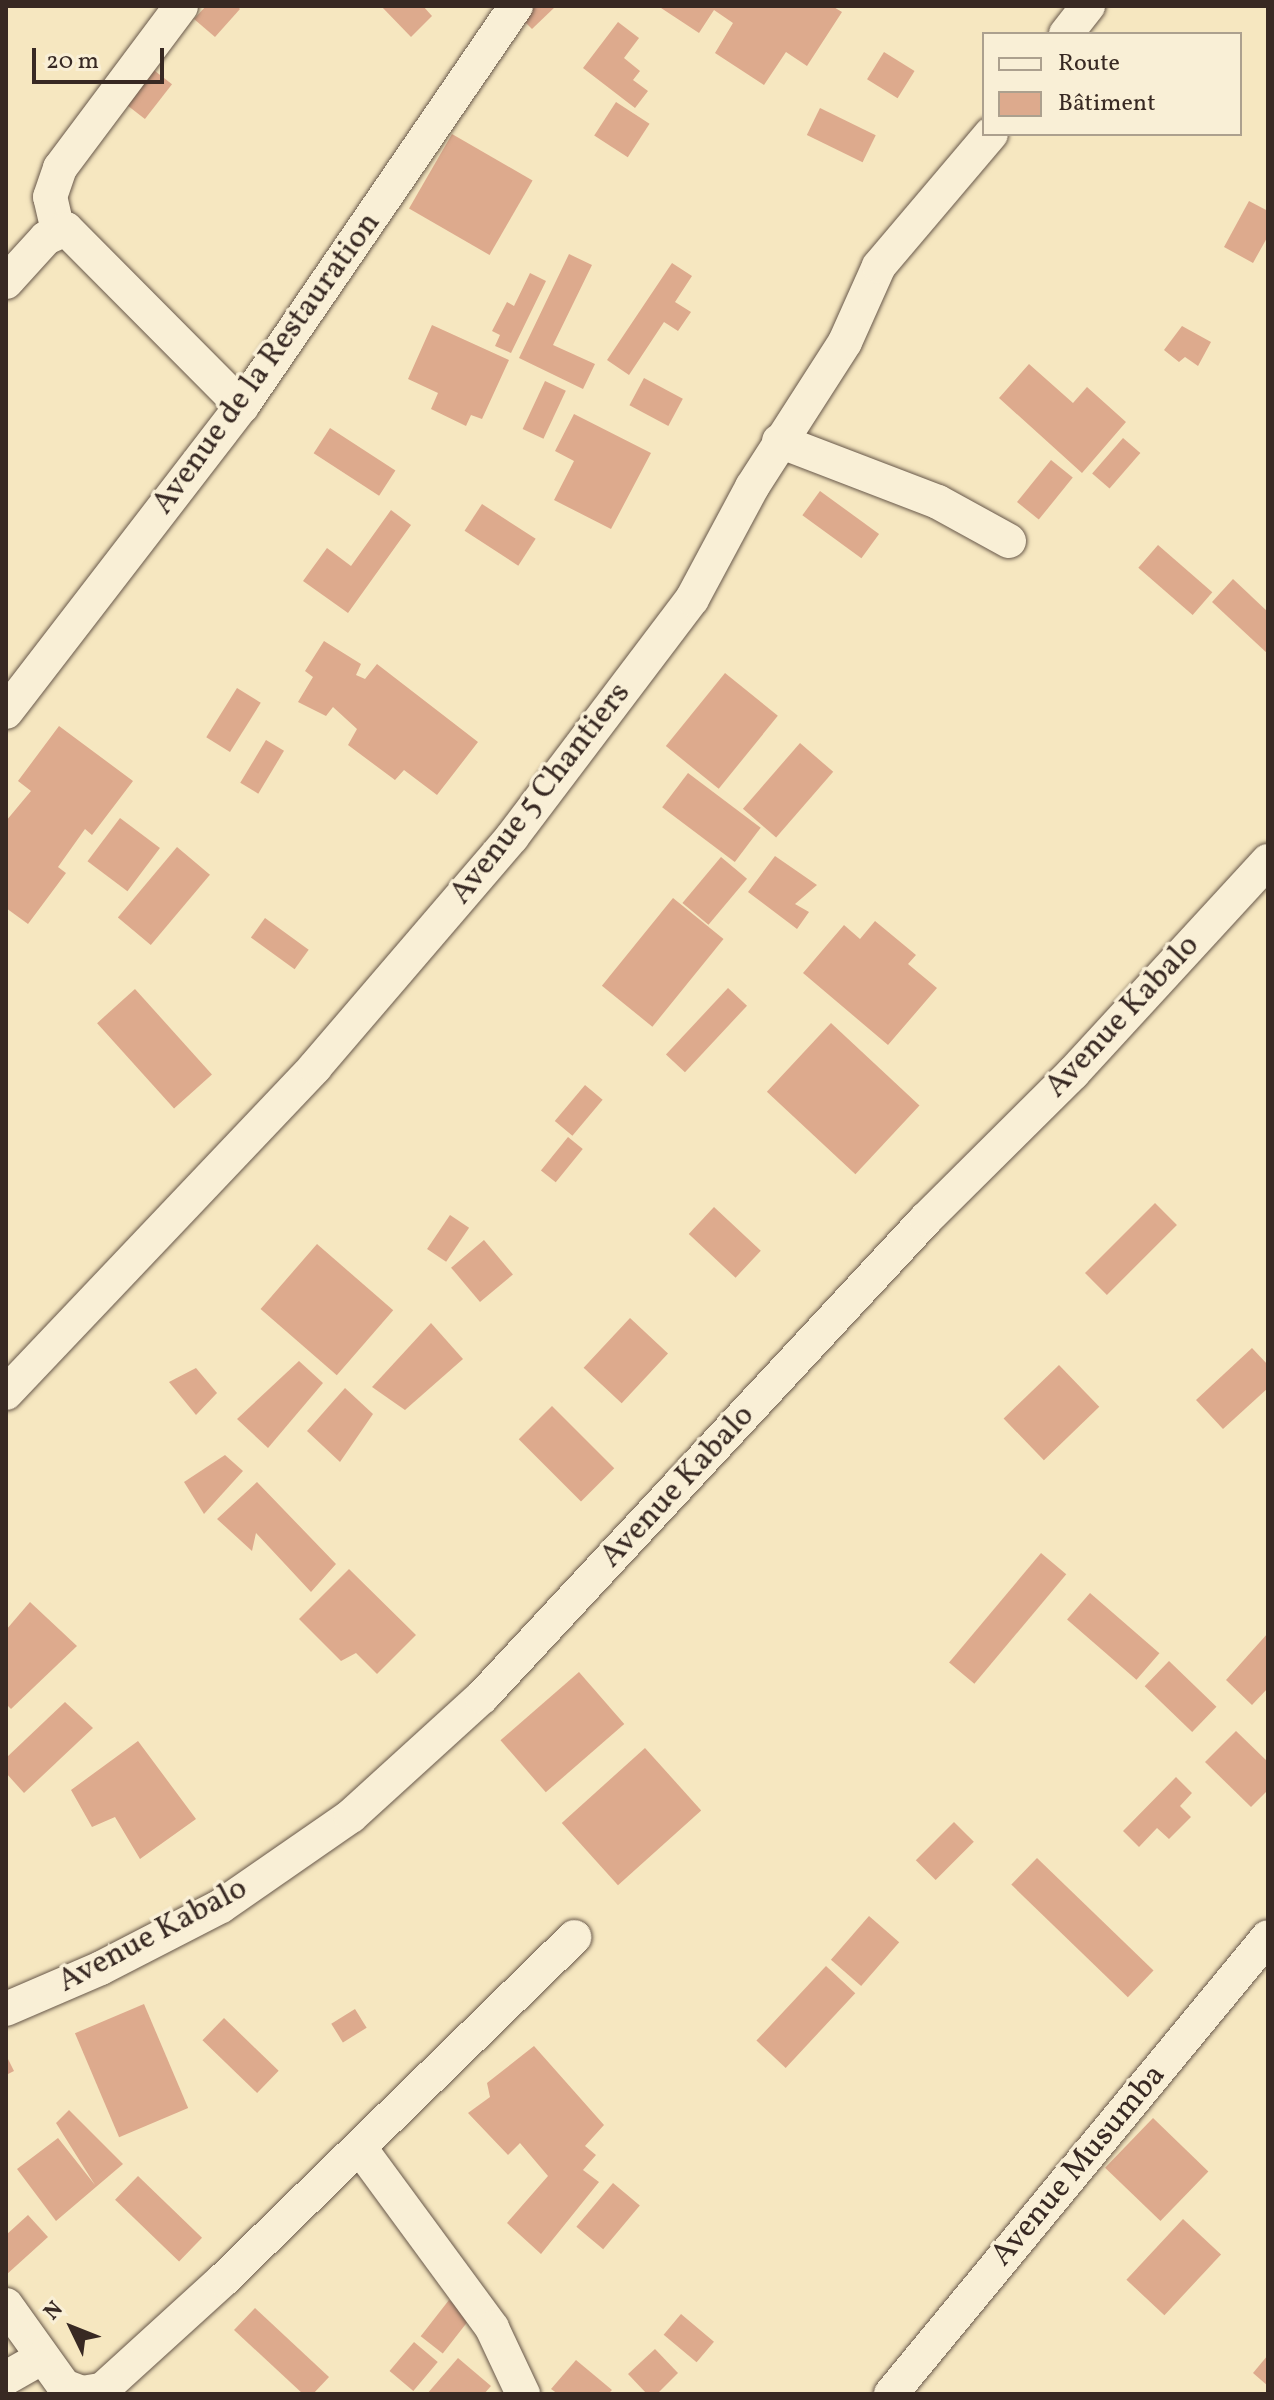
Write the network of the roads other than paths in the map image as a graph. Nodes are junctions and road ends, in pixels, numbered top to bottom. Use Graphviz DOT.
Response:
graph roads {
  1 [pos="181,6"];
  2 [pos="516,6"];
  3 [pos="1088,6"];
  4 [pos="1068,32"];
  5 [pos="989,136"];
  6 [pos="58,231"];
  7 [pos="6,282"];
  8 [pos="242,406"];
  9 [pos="779,441"];
  10 [pos="1009,541"];
  11 [pos="6,712"];
  12 [pos="1268,861"];
  13 [pos="6,1393"];
  14 [pos="574,1937"];
  15 [pos="1268,1937"];
  16 [pos="6,2009"];
  17 [pos="360,2148"];
  18 [pos="6,2305"];
  19 [pos="41,2358"];
  20 [pos="6,2378"];
  21 [pos="73,2392"];
  22 [pos="523,2394"];
  23 [pos="891,2394"];
  1 -- 6 [label="street"];
  2 -- 8 [label="street, Avenue de la Restauration"];
  3 -- 4 [label="street"];
  5 -- 9 [label="street, Avenue 5 Chantiers"];
  6 -- 7 [label="street"];
  6 -- 8 [label="street, Avenue de la Restauration"];
  8 -- 11 [label="street, Avenue de la Restauration"];
  9 -- 10 [label="street"];
  9 -- 13 [label="street, Avenue 5 Chantiers"];
  12 -- 16 [label="street, Avenue Kabalo"];
  14 -- 17 [label="street"];
  15 -- 23 [label="street, Avenue Musumba"];
  17 -- 21 [label="street"];
  17 -- 22 [label="street"];
  18 -- 19 [label="street"];
  19 -- 20 [label="street"];
  19 -- 21 [label="street"];
}
